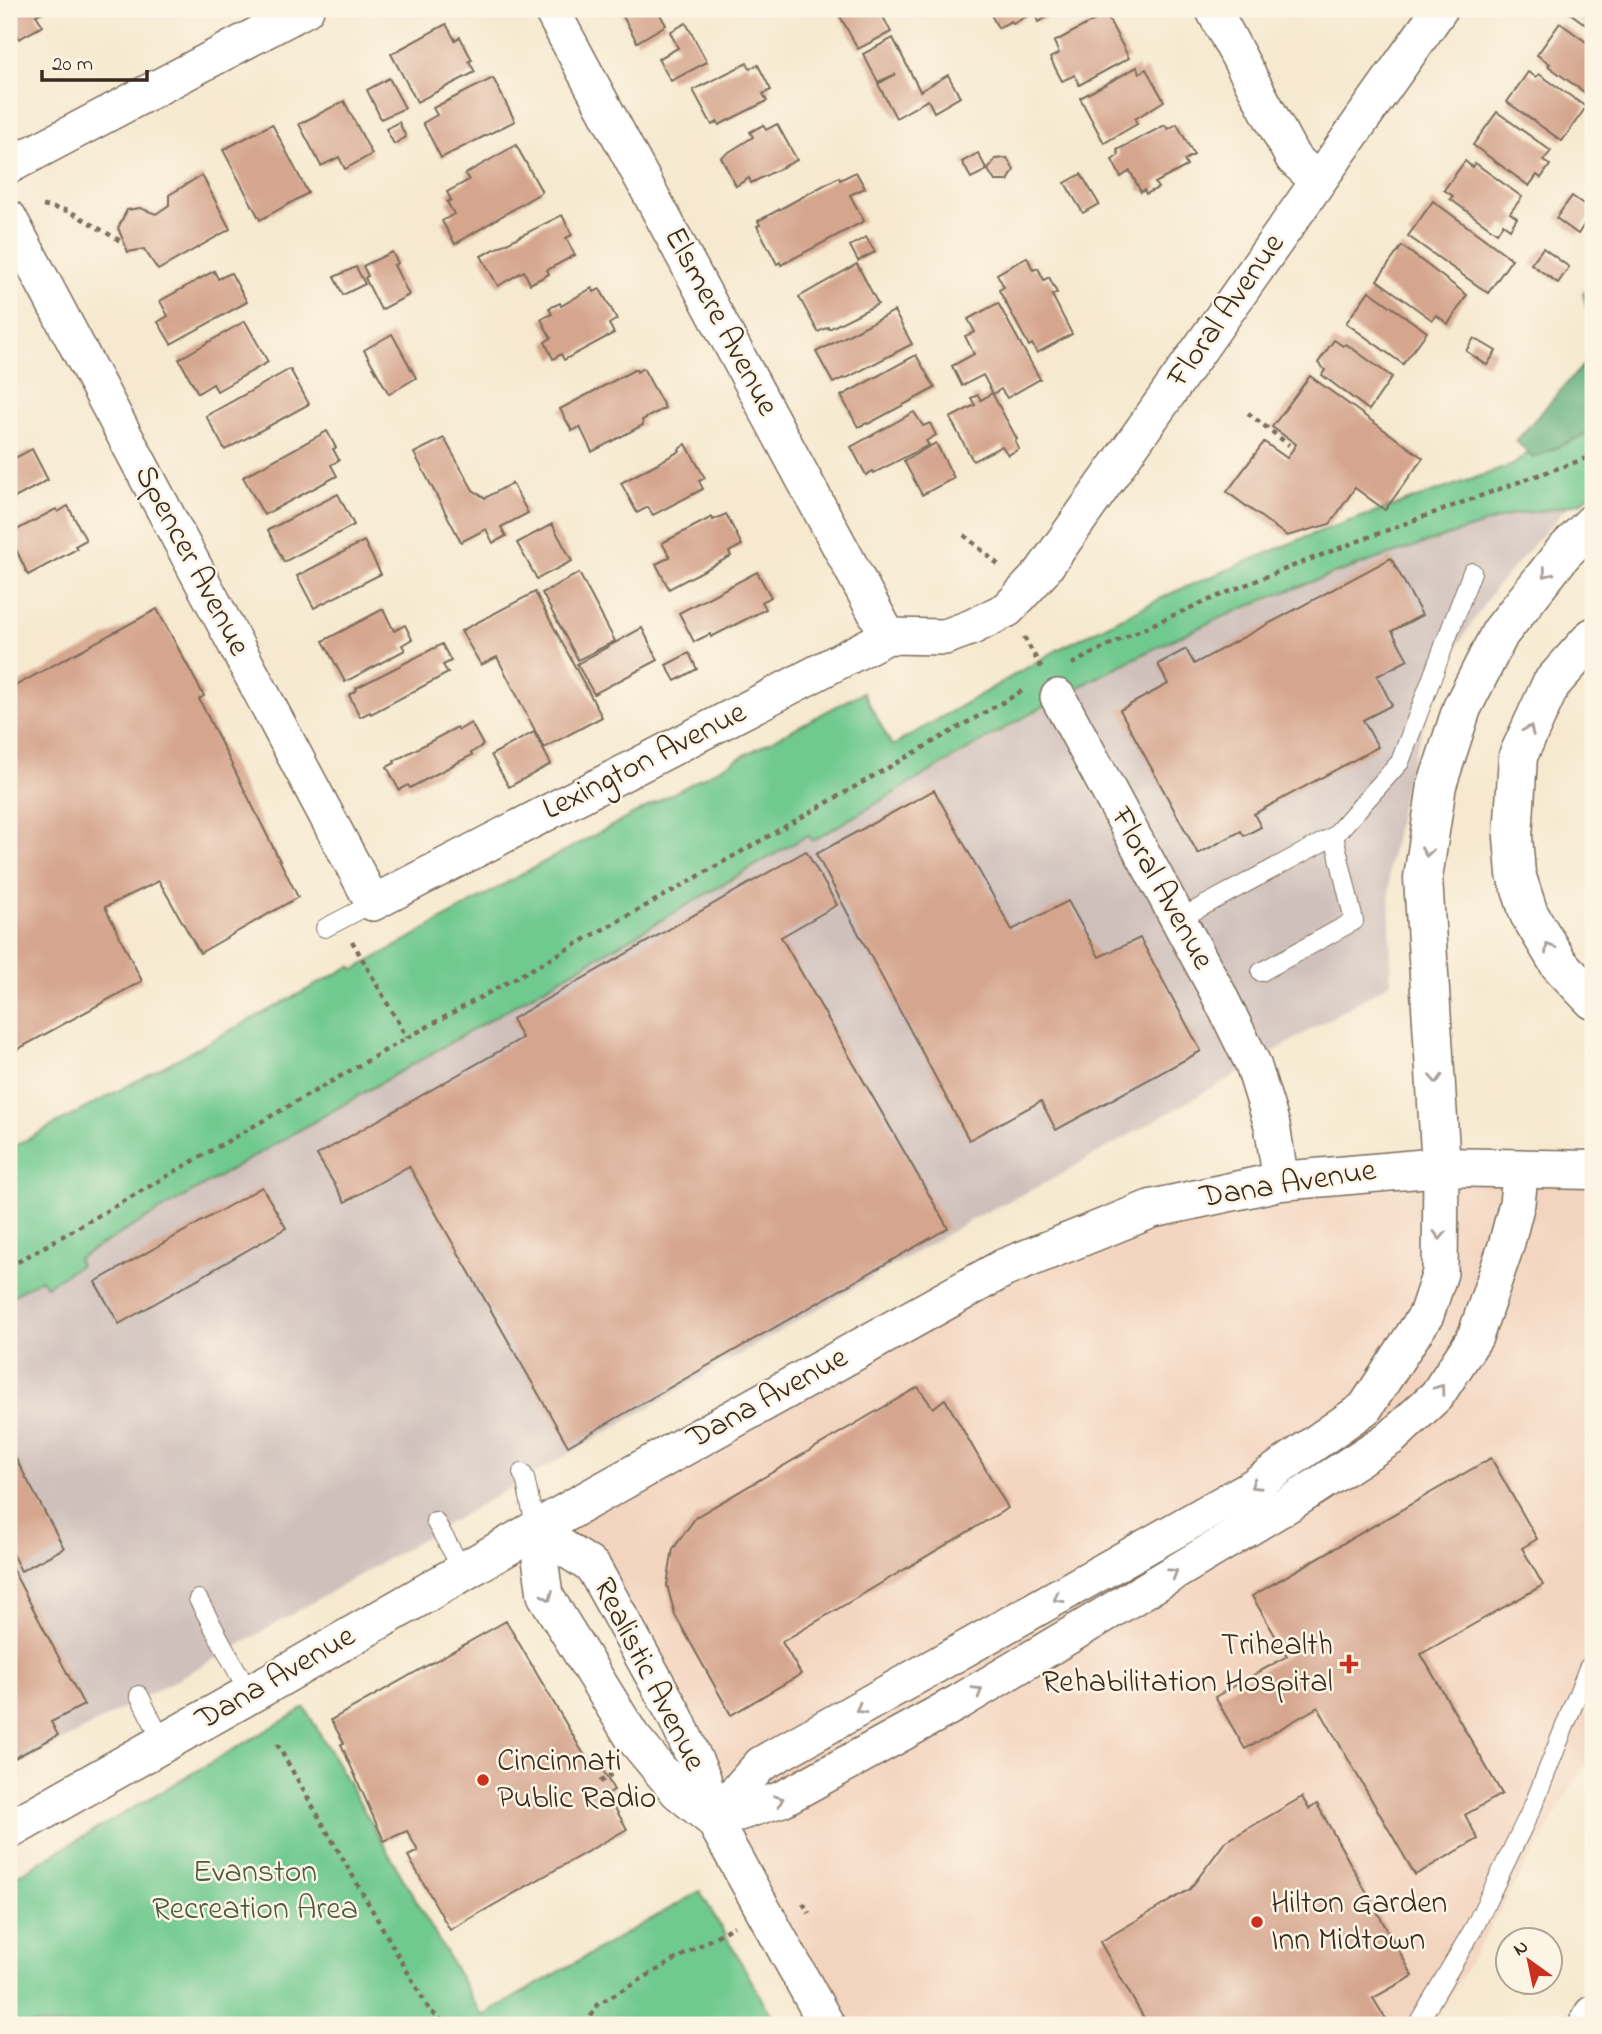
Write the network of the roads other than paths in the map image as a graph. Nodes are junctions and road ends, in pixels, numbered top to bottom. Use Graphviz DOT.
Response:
graph roads {
  1 [pos="306,9"];
  2 [pos="551,9"];
  3 [pos="1213,9"];
  4 [pos="1440,9"];
  5 [pos="9,166"];
  6 [pos="1318,181"];
  7 [pos="23,211"];
  8 [pos="1593,523"];
  9 [pos="1472,572"];
  10 [pos="972,627"];
  11 [pos="888,636"];
  12 [pos="1593,637"];
  13 [pos="1053,687"];
  14 [pos="1334,836"];
  15 [pos="373,903"];
  16 [pos="1177,920"];
  17 [pos="333,925"];
  18 [pos="1261,972"];
  19 [pos="1593,1000"];
  20 [pos="1441,1167"];
  21 [pos="1521,1168"];
  22 [pos="1593,1170"];
  23 [pos="1281,1181"];
  24 [pos="522,1474"];
  25 [pos="435,1521"];
  26 [pos="536,1530"];
  27 [pos="464,1572"];
  28 [pos="198,1599"];
  29 [pos="1593,1662"];
  30 [pos="139,1695"];
  31 [pos="250,1695"];
  32 [pos="163,1743"];
  33 [pos="714,1821"];
  34 [pos="9,1830"];
  35 [pos="1593,2015"];
  36 [pos="827,2025"];
  37 [pos="1417,2025"];
  38 [pos="1588,2025"];
  1 -- 5 [label="street"];
  2 -- 11 [label="street, Elsmere Avenue"];
  3 -- 6 [label="street"];
  4 -- 6 [label="street, Floral Avenue"];
  6 -- 10 [label="street, Floral Avenue"];
  7 -- 15 [label="street, Spencer Avenue"];
  8 -- 20 [label="main road, one-way"];
  9 -- 14 [label="lane"];
  10 -- 11 [label="street, Lexington Avenue"];
  11 -- 15 [label="street, Lexington Avenue"];
  19 -- 12 [label="main road, one-way"];
  13 -- 16 [label="street, Floral Avenue"];
  14 -- 16 [label="lane"];
  14 -- 18 [label="lane"];
  15 -- 17 [label="lane, Lexington Avenue"];
  16 -- 23 [label="street, Floral Avenue"];
  20 -- 21 [label="main road, Dana Avenue"];
  20 -- 23 [label="main road, Dana Avenue"];
  20 -- 33 [label="street, one-way"];
  21 -- 22 [label="main road, Dana Avenue"];
  33 -- 21 [label="street, one-way"];
  23 -- 26 [label="main road, Dana Avenue"];
  24 -- 26 [label="lane"];
  25 -- 27 [label="lane"];
  26 -- 27 [label="main road, Dana Avenue"];
  26 -- 33 [label="street, Realistic Avenue, one-way"];
  26 -- 33 [label="street, Realistic Avenue"];
  27 -- 31 [label="main road, Dana Avenue"];
  28 -- 31 [label="lane"];
  29 -- 37 [label="lane"];
  30 -- 32 [label="lane"];
  31 -- 32 [label="main road, Dana Avenue"];
  32 -- 34 [label="main road, Dana Avenue"];
  33 -- 36 [label="street, Realistic Avenue"];
  35 -- 38 [label="main road"];
}
